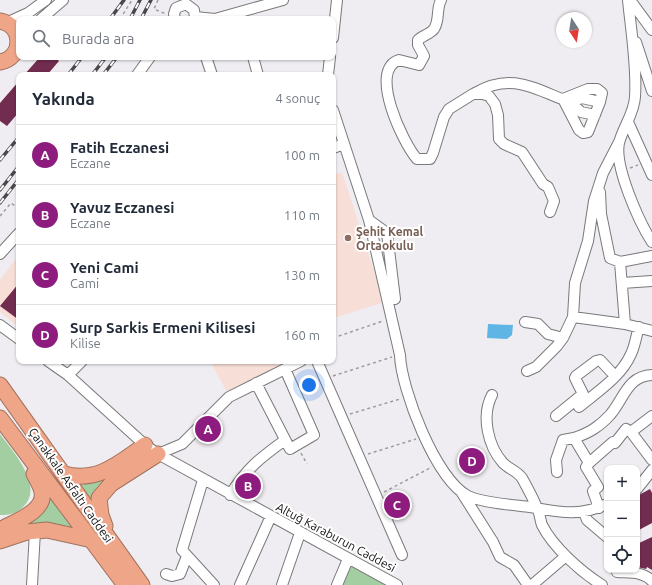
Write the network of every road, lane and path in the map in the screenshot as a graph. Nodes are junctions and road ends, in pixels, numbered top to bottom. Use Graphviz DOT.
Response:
graph roads {
  1 [pos="46,0"];
  2 [pos="63,0"];
  3 [pos="132,0"];
  4 [pos="158,0"];
  5 [pos="283,0"];
  6 [pos="337,0"];
  7 [pos="441,0"];
  8 [pos="629,0"];
  9 [pos="180,6"];
  10 [pos="20,16"];
  11 [pos="44,16"];
  12 [pos="122,16"];
  13 [pos="195,16"];
  14 [pos="241,16"];
  15 [pos="335,16"];
  16 [pos="16,17"];
  17 [pos="3,22"];
  18 [pos="631,27"];
  19 [pos="652,30"];
  20 [pos="16,31"];
  21 [pos="16,51"];
  22 [pos="5,60"];
  23 [pos="148,60"];
  24 [pos="207,60"];
  25 [pos="254,60"];
  26 [pos="330,60"];
  27 [pos="142,72"];
  28 [pos="211,72"];
  29 [pos="257,72"];
  30 [pos="328,72"];
  31 [pos="0,74"];
  32 [pos="652,91"];
  33 [pos="473,94"];
  34 [pos="566,101"];
  35 [pos="594,116"];
  36 [pos="336,119"];
  37 [pos="628,122"];
  38 [pos="619,142"];
  39 [pos="344,144"];
  40 [pos="336,147"];
  41 [pos="649,161"];
  42 [pos="621,172"];
  43 [pos="652,175"];
  44 [pos="600,182"];
  45 [pos="16,207"];
  46 [pos="550,212"];
  47 [pos="0,216"];
  48 [pos="369,220"];
  49 [pos="16,237"];
  50 [pos="652,242"];
  51 [pos="9,246"];
  52 [pos="0,254"];
  53 [pos="652,256"];
  54 [pos="0,261"];
  55 [pos="620,262"];
  56 [pos="652,281"];
  57 [pos="622,283"];
  58 [pos="388,298"];
  59 [pos="573,317"];
  60 [pos="392,318"];
  61 [pos="525,322"];
  62 [pos="625,324"];
  63 [pos="0,325"];
  64 [pos="639,327"];
  65 [pos="652,331"];
  66 [pos="16,337"];
  67 [pos="336,337"];
  68 [pos="563,338"];
  69 [pos="400,355"];
  70 [pos="52,364"];
  71 [pos="79,364"];
  72 [pos="295,364"];
  73 [pos="318,364"];
  74 [pos="285,369"];
  75 [pos="527,371"];
  76 [pos="617,373"];
  77 [pos="68,375"];
  78 [pos="652,375"];
  79 [pos="325,379"];
  80 [pos="256,383"];
  81 [pos="632,383"];
  82 [pos="0,385"];
  83 [pos="492,395"];
  84 [pos="410,396"];
  85 [pos="579,407"];
  86 [pos="556,416"];
  87 [pos="652,416"];
  88 [pos="341,417"];
  89 [pos="0,418"];
  90 [pos="631,432"];
  91 [pos="423,436"];
  92 [pos="574,438"];
  93 [pos="285,440"];
  94 [pos="18,443"];
  95 [pos="297,444"];
  96 [pos="145,445"];
  97 [pos="158,454"];
  98 [pos="358,457"];
  99 [pos="652,460"];
  100 [pos="589,462"];
  101 [pos="307,464"];
  102 [pos="438,464"];
  103 [pos="652,470"];
  104 [pos="557,472"];
  105 [pos="64,474"];
  106 [pos="203,480"];
  107 [pos="652,484"];
  108 [pos="640,485"];
  109 [pos="640,488"];
  110 [pos="461,492"];
  111 [pos="230,495"];
  112 [pos="376,497"];
  113 [pos="603,506"];
  114 [pos="538,509"];
  115 [pos="584,512"];
  116 [pos="271,516"];
  117 [pos="21,518"];
  118 [pos="0,522"];
  119 [pos="0,530"];
  120 [pos="35,531"];
  121 [pos="300,533"];
  122 [pos="604,534"];
  123 [pos="92,540"];
  124 [pos="0,541"];
  125 [pos="112,542"];
  126 [pos="402,555"];
  127 [pos="187,556"];
  128 [pos="566,556"];
  129 [pos="348,558"];
  130 [pos="638,573"];
  131 [pos="166,574"];
  132 [pos="652,581"];
  133 [pos="32,585"];
  134 [pos="125,585"];
  135 [pos="142,585"];
  136 [pos="214,585"];
  137 [pos="240,585"];
  138 [pos="282,585"];
  139 [pos="337,585"];
  140 [pos="397,585"];
  141 [pos="528,585"];
  142 [pos="532,585"];
  143 [pos="602,585"];
  1 -- 10 [label="street"];
  2 -- 11 [label="street"];
  3 -- 12 [label="path"];
  4 -- 9 [label="path"];
  5 -- 14 [label="street"];
  6 -- 15 [label="street"];
  7 -- 33 [label="street"];
  8 -- 18 [label="street"];
  8 -- 19 [label="street"];
  9 -- 13 [label="street"];
  16 -- 17 [label="street"];
  17 -- 20 [label="highway"];
  18 -- 32 [label="street"];
  18 -- 37 [label="street"];
  21 -- 22 [label="highway"];
  22 -- 31 [label="highway"];
  23 -- 27 [label="street"];
  24 -- 28 [label="street"];
  25 -- 29 [label="street"];
  26 -- 30 [label="street"];
  33 -- 34 [label="street"];
  33 -- 46 [label="street"];
  34 -- 35 [label="street"];
  34 -- 35 [label="street"];
  34 -- 35 [label="street"];
  36 -- 39 [label="street"];
  37 -- 38 [label="street"];
  37 -- 41 [label="street"];
  38 -- 42 [label="street"];
  38 -- 44 [label="street"];
  39 -- 40 [label="street"];
  39 -- 48 [label="street"];
  41 -- 42 [label="path"];
  41 -- 43 [label="street"];
  42 -- 50 [label="street"];
  44 -- 55 [label="street"];
  44 -- 59 [label="street"];
  45 -- 47 [label="path"];
  48 -- 58 [label="street"];
  48 -- 58 [label="street"];
  49 -- 51 [label="street"];
  51 -- 52 [label="street"];
  51 -- 54 [label="street"];
  53 -- 55 [label="street"];
  55 -- 57 [label="street"];
  56 -- 57 [label="street"];
  57 -- 62 [label="street"];
  58 -- 60 [label="street"];
  59 -- 62 [label="street"];
  59 -- 68 [label="street"];
  60 -- 67 [label="path"];
  60 -- 69 [label="street"];
  61 -- 68 [label="street"];
  62 -- 64 [label="street"];
  63 -- 66 [label="street"];
  64 -- 65 [label="street"];
  64 -- 76 [label="street"];
  68 -- 75 [label="street"];
  69 -- 79 [label="path"];
  69 -- 84 [label="street"];
  70 -- 77 [label="street, Altuğ Karaburun Caddesi"];
  71 -- 77 [label="street"];
  72 -- 74 [label="street"];
  73 -- 79 [label="street"];
  74 -- 80 [label="street"];
  74 -- 95 [label="street"];
  76 -- 81 [label="street"];
  76 -- 85 [label="street"];
  76 -- 86 [label="street"];
  77 -- 96 [label="street, Altuğ Karaburun Caddesi"];
  78 -- 81 [label="street"];
  79 -- 88 [label="street"];
  80 -- 93 [label="street"];
  80 -- 97 [label="street"];
  81 -- 92 [label="street"];
  82 -- 105 [label="highway, Çanakkale Asfaltı Caddesi"];
  83 -- 114 [label="street"];
  84 -- 88 [label="path"];
  84 -- 91 [label="street"];
  87 -- 90 [label="street"];
  88 -- 98 [label="street"];
  89 -- 94 [label="highway, Çanakkale Asfaltı Caddesi"];
  90 -- 99 [label="street"];
  90 -- 100 [label="street"];
  91 -- 98 [label="path"];
  91 -- 102 [label="street"];
  92 -- 100 [label="street"];
  92 -- 104 [label="street"];
  93 -- 95 [label="street"];
  93 -- 111 [label="street"];
  94 -- 117 [label="highway"];
  94 -- 123 [label="highway, Çanakkale Asfaltı Caddesi"];
  95 -- 101 [label="path"];
  96 -- 97 [label="street, Altuğ Karaburun Caddesi"];
  96 -- 105 [label="highway"];
  97 -- 106 [label="street, Altuğ Karaburun Caddesi"];
  97 -- 125 [label="highway"];
  98 -- 112 [label="street"];
  100 -- 113 [label="street"];
  102 -- 110 [label="street"];
  102 -- 112 [label="path"];
  103 -- 108 [label="street"];
  105 -- 125 [label="highway, Çanakkale Asfaltı Caddesi"];
  106 -- 111 [label="street, Altuğ Karaburun Caddesi"];
  106 -- 127 [label="street"];
  107 -- 109 [label="street"];
  110 -- 114 [label="street"];
  110 -- 141 [label="street"];
  111 -- 116 [label="street, Altuğ Karaburun Caddesi"];
  112 -- 126 [label="street"];
  113 -- 115 [label="street"];
  114 -- 115 [label="street"];
  114 -- 128 [label="street"];
  115 -- 122 [label="street"];
  116 -- 121 [label="street, Altuğ Karaburun Caddesi"];
  116 -- 137 [label="street"];
  117 -- 118 [label="highway"];
  117 -- 119 [label="highway"];
  120 -- 123 [label="highway"];
  120 -- 124 [label="highway"];
  120 -- 133 [label="street"];
  121 -- 129 [label="street, Altuğ Karaburun Caddesi"];
  121 -- 138 [label="street"];
  123 -- 134 [label="highway, Çanakkale Asfaltı Caddesi"];
  125 -- 135 [label="highway, Çanakkale Asfaltı Caddesi"];
  127 -- 131 [label="street"];
  127 -- 136 [label="street"];
  128 -- 142 [label="street"];
  128 -- 143 [label="street"];
  129 -- 139 [label="street"];
  129 -- 140 [label="street, Altuğ Karaburun Caddesi"];
  130 -- 132 [label="street"];
}
